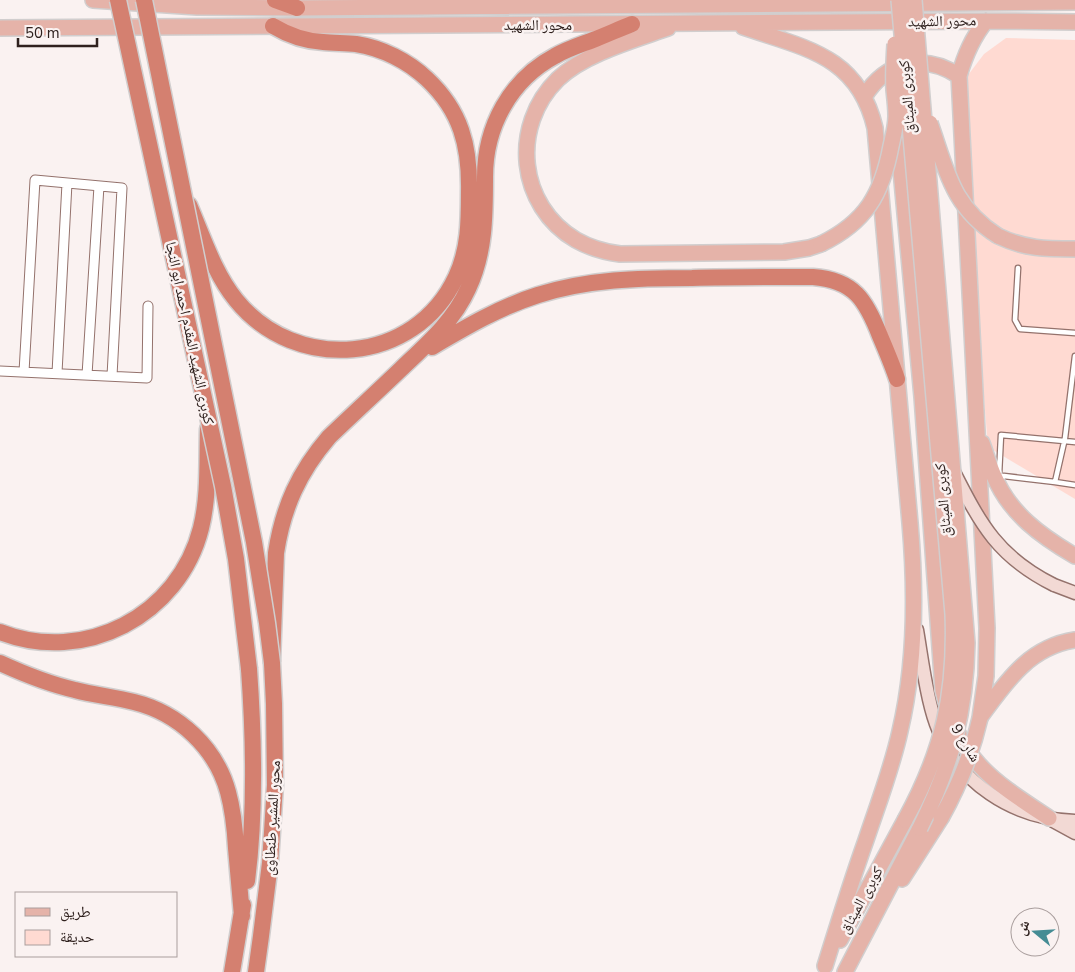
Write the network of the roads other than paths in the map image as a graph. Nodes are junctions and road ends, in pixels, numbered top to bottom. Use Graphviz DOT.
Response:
graph roads {
  1 [pos="93,0"];
  2 [pos="118,0"];
  3 [pos="144,0"];
  4 [pos="275,0"];
  5 [pos="481,0"];
  6 [pos="899,0"];
  7 [pos="914,0"];
  8 [pos="728,2"];
  9 [pos="1075,2"];
  10 [pos="318,4"];
  11 [pos="466,6"];
  12 [pos="297,8"];
  13 [pos="986,21"];
  14 [pos="1044,22"];
  15 [pos="1075,22"];
  16 [pos="732,23"];
  17 [pos="632,24"];
  18 [pos="679,24"];
  19 [pos="273,26"];
  20 [pos="0,28"];
  21 [pos="1075,30"];
  22 [pos="959,76"];
  23 [pos="864,96"];
  24 [pos="923,101"];
  25 [pos="896,118"];
  26 [pos="67,183"];
  27 [pos="99,186"];
  28 [pos="182,189"];
  29 [pos="1075,249"];
  30 [pos="1018,268"];
  31 [pos="148,306"];
  32 [pos="1075,333"];
  33 [pos="1075,356"];
  34 [pos="411,360"];
  35 [pos="0,371"];
  36 [pos="24,372"];
  37 [pos="57,374"];
  38 [pos="87,375"];
  39 [pos="112,376"];
  40 [pos="898,379"];
  41 [pos="208,414"];
  42 [pos="976,427"];
  43 [pos="1065,440"];
  44 [pos="1075,442"];
  45 [pos="954,470"];
  46 [pos="996,477"];
  47 [pos="1055,482"];
  48 [pos="1075,485"];
  49 [pos="1075,556"];
  50 [pos="1075,593"];
  51 [pos="913,610"];
  52 [pos="0,632"];
  53 [pos="1075,640"];
  54 [pos="0,663"];
  55 [pos="272,663"];
  56 [pos="249,669"];
  57 [pos="980,718"];
  58 [pos="1049,818"];
  59 [pos="1075,821"];
  60 [pos="1075,834"];
  61 [pos="242,916"];
  62 [pos="874,916"];
  63 [pos="823,969"];
  64 [pos="232,972"];
  65 [pos="256,972"];
  66 [pos="845,972"];
  1 -- 12 [label="main road, محور الشهيد"];
  2 -- 41 [label="highway, كوبرى الشهيد المقدم احمد ابو النجا, bridge"];
  3 -- 28 [label="highway, كوبرى الشهيد المقدم احمد ابو النجا, bridge"];
  4 -- 12 [label="highway"];
  5 -- 11 [label="main road"];
  6 -- 25 [label="main road, bridge"];
  6 -- 63 [label="main road, كوبرى الميثاق, bridge"];
  7 -- 24 [label="main road, كوبرى الميثاق, bridge"];
  8 -- 9 [label="main road, محور الشهيد"];
  8 -- 11 [label="main road, محور الشهيد"];
  10 -- 11 [label="main road, محور الشهيد"];
  10 -- 12 [label="main road, محور الشهيد"];
  13 -- 14 [label="main road, محور الشهيد"];
  13 -- 16 [label="main road, محور الشهيد"];
  13 -- 22 [label="main road"];
  14 -- 15 [label="main road, محور الشهيد"];
  14 -- 21 [label="main road"];
  16 -- 18 [label="main road, محور الشهيد"];
  16 -- 23 [label="main road"];
  17 -- 18 [label="main road, محور الشهيد"];
  17 -- 19 [label="main road, محور الشهيد"];
  17 -- 34 [label="highway"];
  18 -- 25 [label="main road, bridge"];
  19 -- 20 [label="main road, محور الشهيد"];
  19 -- 28 [label="highway, bridge"];
  22 -- 23 [label="main road"];
  22 -- 42 [label="main road"];
  23 -- 40 [label="main road"];
  24 -- 29 [label="main road, bridge"];
  24 -- 45 [label="main road, كوبرى الميثاق, bridge"];
  25 -- 58 [label="main road"];
  26 -- 27 [label="street"];
  26 -- 36 [label="street"];
  26 -- 37 [label="street"];
  27 -- 38 [label="street"];
  27 -- 39 [label="street"];
  28 -- 55 [label="highway, كوبرى الشهيد المقدم احمد ابو النجا, bridge"];
  30 -- 32 [label="lane"];
  31 -- 39 [label="street"];
  33 -- 43 [label="lane"];
  34 -- 40 [label="highway"];
  34 -- 55 [label="highway"];
  35 -- 36 [label="street"];
  36 -- 37 [label="street"];
  37 -- 38 [label="street"];
  38 -- 39 [label="street"];
  40 -- 51 [label="main road"];
  41 -- 52 [label="highway, bridge"];
  41 -- 56 [label="highway, كوبرى الشهيد المقدم احمد ابو النجا, bridge"];
  42 -- 46 [label="main road"];
  42 -- 57 [label="main road"];
  43 -- 44 [label="lane"];
  43 -- 46 [label="lane"];
  43 -- 47 [label="lane"];
  45 -- 50 [label="main road, bridge"];
  45 -- 62 [label="main road, كوبرى الميثاق, bridge"];
  46 -- 47 [label="lane"];
  46 -- 49 [label="main road"];
  47 -- 48 [label="lane"];
  51 -- 58 [label="main road, شارع 9"];
  51 -- 63 [label="main road"];
  53 -- 57 [label="main road"];
  54 -- 61 [label="highway"];
  55 -- 65 [label="highway, محور المشير طنطاوى"];
  56 -- 61 [label="highway, محور المشير طنطاوى"];
  57 -- 62 [label="main road, bridge"];
  58 -- 59 [label="main road, شارع 9"];
  58 -- 60 [label="main road"];
  61 -- 64 [label="highway, محور المشير طنطاوى"];
  62 -- 66 [label="main road"];
}
